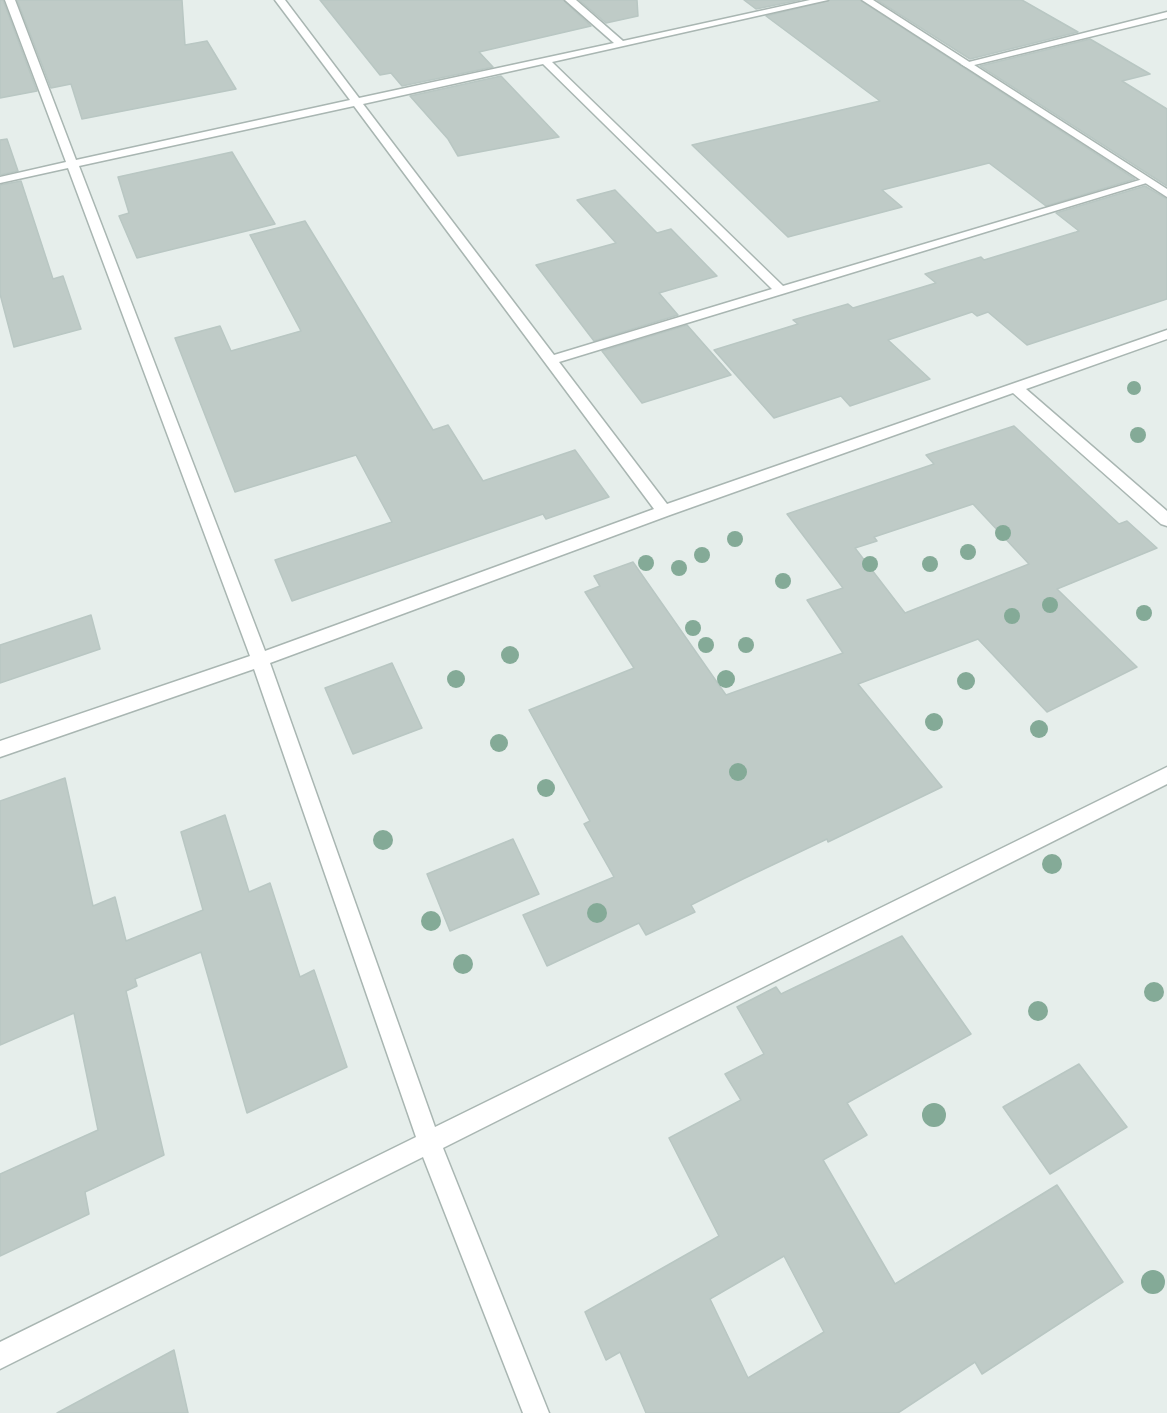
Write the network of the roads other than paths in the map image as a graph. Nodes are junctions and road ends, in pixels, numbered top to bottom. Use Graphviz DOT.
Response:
graph roads {
  1 [pos="10,0"];
  2 [pos="280,0"];
  3 [pos="570,0"];
  4 [pos="823,0"];
  5 [pos="867,0"];
  6 [pos="1167,15"];
  7 [pos="621,44"];
  8 [pos="545,61"];
  9 [pos="966,64"];
  10 [pos="357,102"];
  11 [pos="71,165"];
  12 [pos="0,180"];
  13 [pos="1147,181"];
  14 [pos="1167,194"];
  15 [pos="781,291"];
  16 [pos="1167,334"];
  17 [pos="551,360"];
  18 [pos="1015,387"];
  19 [pos="664,511"];
  20 [pos="1167,520"];
  21 [pos="260,660"];
  22 [pos="0,748"];
  23 [pos="1167,775"];
  24 [pos="429,1142"];
  25 [pos="0,1356"];
  26 [pos="536,1413"];
  1 -- 11 [label="street"];
  2 -- 10 [label="street"];
  3 -- 7 [label="street"];
  4 -- 7 [label="street"];
  5 -- 9 [label="street"];
  6 -- 9 [label="street"];
  7 -- 8 [label="street"];
  8 -- 10 [label="street"];
  8 -- 15 [label="street"];
  9 -- 13 [label="street"];
  10 -- 11 [label="street"];
  10 -- 17 [label="street"];
  11 -- 12 [label="street"];
  11 -- 21 [label="street"];
  13 -- 14 [label="street"];
  13 -- 15 [label="street"];
  15 -- 17 [label="street"];
  16 -- 18 [label="street"];
  17 -- 19 [label="street"];
  18 -- 19 [label="street"];
  18 -- 20 [label="street"];
  19 -- 21 [label="street"];
  21 -- 22 [label="street"];
  21 -- 24 [label="street"];
  23 -- 24 [label="street"];
  24 -- 25 [label="street"];
  24 -- 26 [label="street"];
}
